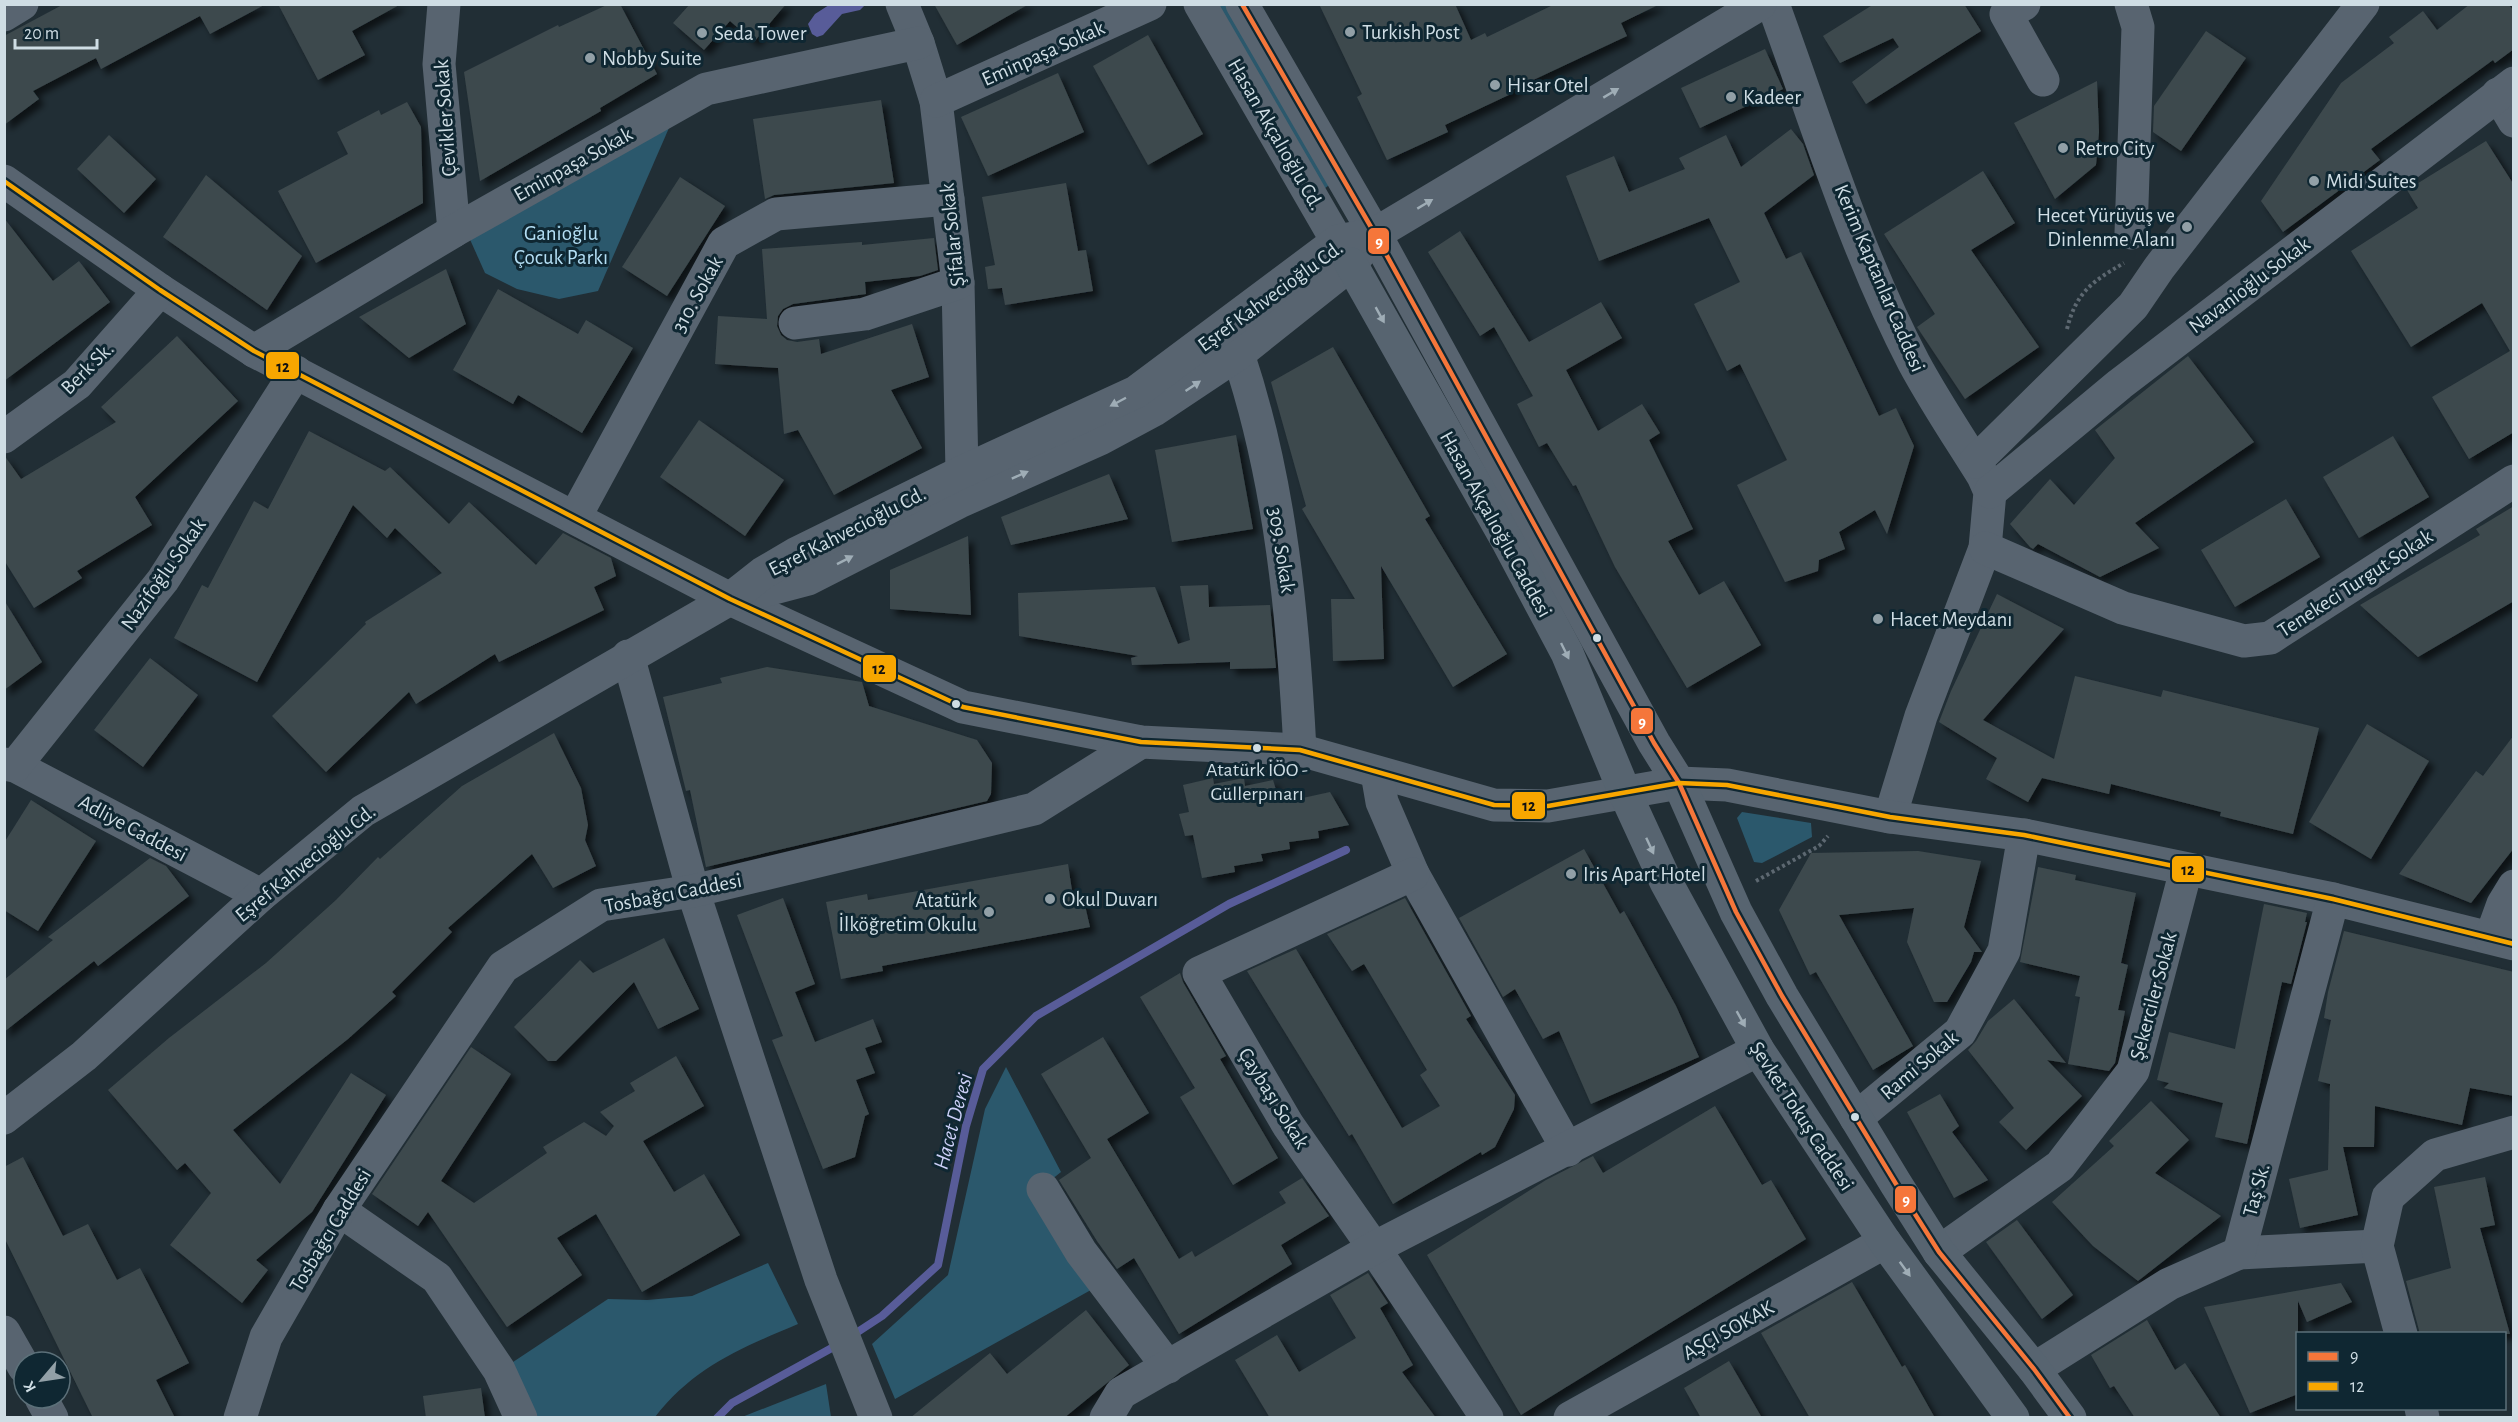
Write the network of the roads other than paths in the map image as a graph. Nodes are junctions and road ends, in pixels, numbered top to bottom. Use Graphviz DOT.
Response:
graph roads {
  1 [pos="22,4"];
  2 [pos="444,4"];
  3 [pos="902,4"];
  4 [pos="1150,4"];
  5 [pos="1200,4"];
  6 [pos="1760,4"];
  7 [pos="1773,4"];
  8 [pos="2024,4"];
  9 [pos="2131,4"];
  10 [pos="2363,4"];
  11 [pos="1253,8"];
  12 [pos="4,15"];
  13 [pos="918,44"];
  14 [pos="2043,80"];
  15 [pos="2508,99"];
  16 [pos="936,101"];
  17 [pos="4,181"];
  18 [pos="948,199"];
  19 [pos="454,231"];
  20 [pos="2131,233"];
  21 [pos="1375,234"];
  22 [pos="1345,252"];
  23 [pos="958,283"];
  24 [pos="160,290"];
  25 [pos="795,322"];
  26 [pos="254,351"];
  27 [pos="1238,354"];
  28 [pos="296,372"];
  29 [pos="4,437"];
  30 [pos="1975,462"];
  31 [pos="962,472"];
  32 [pos="2514,481"];
  33 [pos="1990,492"];
  34 [pos="575,517"];
  35 [pos="1985,548"];
  36 [pos="808,579"];
  37 [pos="730,599"];
  38 [pos="806,634"];
  39 [pos="628,656"];
  40 [pos="1141,742"];
  41 [pos="1300,750"];
  42 [pos="10,765"];
  43 [pos="1377,773"];
  44 [pos="1679,783"];
  45 [pos="1625,793"];
  46 [pos="1890,817"];
  47 [pos="2024,835"];
  48 [pos="2186,870"];
  49 [pos="1413,873"];
  50 [pos="2514,886"];
  51 [pos="693,891"];
  52 [pos="261,896"];
  53 [pos="2333,899"];
  54 [pos="2502,940"];
  55 [pos="1758,1050"];
  56 [pos="4,1118"];
  57 [pos="1856,1118"];
  58 [pos="2514,1132"];
  59 [pos="1568,1150"];
  60 [pos="1043,1189"];
  61 [pos="339,1210"];
  62 [pos="1885,1242"];
  63 [pos="2377,1246"];
  64 [pos="1374,1248"];
  65 [pos="1939,1252"];
  66 [pos="2239,1253"];
  67 [pos="4,1332"];
  68 [pos="2400,1332"];
  69 [pos="14,1350"];
  70 [pos="1168,1367"];
  71 [pos="2034,1369"];
  72 [pos="873,1410"];
  73 [pos="2002,1413"];
  74 [pos="240,1418"];
  75 [pos="521,1418"];
  76 [pos="1106,1418"];
  77 [pos="1486,1418"];
  78 [pos="1570,1418"];
  79 [pos="2070,1418"];
  1 -- 12 [label="street"];
  2 -- 19 [label="street, Çevikler Sokak"];
  3 -- 13 [label="street, Şifalar Sokak"];
  4 -- 16 [label="street, Eminpaşa Sokak"];
  5 -- 22 [label="street, Hasan Akçalıoğlu Cd."];
  21 -- 6 [label="street, one-way"];
  7 -- 30 [label="street, Kerim Kaptanlar Caddesi"];
  8 -- 14 [label="street"];
  9 -- 20 [label="street"];
  10 -- 30 [label="street"];
  11 -- 21 [label="street, Hasan Akçalıoğlu Cd."];
  13 -- 16 [label="street, Şifalar Sokak"];
  13 -- 19 [label="street, Eminpaşa Sokak"];
  15 -- 33 [label="street, Navanioğlu Sokak"];
  16 -- 18 [label="street, Şifalar Sokak"];
  17 -- 24 [label="street"];
  18 -- 23 [label="street, Şifalar Sokak"];
  18 -- 34 [label="street, 310. Sokak"];
  19 -- 26 [label="street, Eminpaşa Sokak"];
  21 -- 22 [label="street, Eşref Kahvecioğlu Cd."];
  21 -- 44 [label="street, Hasan Akçalıoğlu Cd."];
  22 -- 27 [label="street, Eşref Kahvecioğlu Cd."];
  22 -- 31 [label="street, Eşref Kahvecioğlu Cd., one-way"];
  22 -- 45 [label="main road, Hasan Akçalıoğlu Caddesi, one-way"];
  23 -- 25 [label="street"];
  23 -- 31 [label="street, Şifalar Sokak"];
  24 -- 26 [label="street"];
  24 -- 29 [label="street, Berk Sk."];
  26 -- 28 [label="street"];
  36 -- 27 [label="street, Eşref Kahvecioğlu Cd., one-way"];
  27 -- 41 [label="street, 309. Sokak"];
  28 -- 34 [label="street"];
  28 -- 42 [label="street, Nazifoğlu Sokak"];
  30 -- 33 [label="street, Kerim Kaptanlar Caddesi"];
  31 -- 37 [label="street, Eşref Kahvecioğlu Cd."];
  32 -- 35 [label="street, Tenekeci Turgut Sokak"];
  33 -- 35 [label="street"];
  34 -- 37 [label="street"];
  35 -- 46 [label="street"];
  36 -- 37 [label="street, Eşref Kahvecioğlu Cd."];
  36 -- 38 [label="street"];
  37 -- 38 [label="street"];
  37 -- 39 [label="street, Eşref Kahvecioğlu Cd."];
  38 -- 40 [label="street"];
  39 -- 51 [label="street"];
  39 -- 52 [label="street, Eşref Kahvecioğlu Cd."];
  40 -- 41 [label="street"];
  40 -- 51 [label="street, Tosbağcı Caddesi"];
  41 -- 43 [label="street"];
  42 -- 52 [label="street, Adliye Caddesi"];
  43 -- 45 [label="street"];
  43 -- 49 [label="street"];
  44 -- 45 [label="street"];
  44 -- 46 [label="street"];
  44 -- 57 [label="main road, Şevket Tokuş Caddesi"];
  45 -- 55 [label="main road, Şevket Tokuş Caddesi, one-way"];
  46 -- 47 [label="street"];
  47 -- 48 [label="street"];
  47 -- 57 [label="street, Rami Sokak"];
  48 -- 53 [label="street"];
  48 -- 65 [label="street, Şekerciler Sokak"];
  49 -- 59 [label="street"];
  49 -- 64 [label="street, Çaybaşı Sokak"];
  50 -- 54 [label="street"];
  51 -- 61 [label="street, Tosbağcı Caddesi"];
  51 -- 72 [label="street"];
  52 -- 56 [label="street, Eşref Kahvecioğlu Cd."];
  53 -- 54 [label="street"];
  53 -- 66 [label="street, Taş Sk."];
  55 -- 59 [label="street"];
  55 -- 62 [label="main road, Şevket Tokuş Caddesi"];
  57 -- 65 [label="main road, Şevket Tokuş Caddesi"];
  58 -- 63 [label="street"];
  59 -- 64 [label="street"];
  60 -- 70 [label="street"];
  61 -- 74 [label="street, Tosbağcı Caddesi"];
  61 -- 75 [label="street"];
  62 -- 73 [label="main road, Şevket Tokuş Caddesi, one-way"];
  62 -- 78 [label="street, AŞÇI SOKAK"];
  63 -- 66 [label="street"];
  63 -- 68 [label="street"];
  64 -- 70 [label="street"];
  64 -- 77 [label="street, Çaybaşı Sokak"];
  65 -- 71 [label="main road, Şevket Tokuş Caddesi"];
  66 -- 71 [label="street"];
  67 -- 69 [label="street"];
  70 -- 76 [label="street"];
  71 -- 79 [label="main road, Şevket Tokuş Caddesi"];
}
